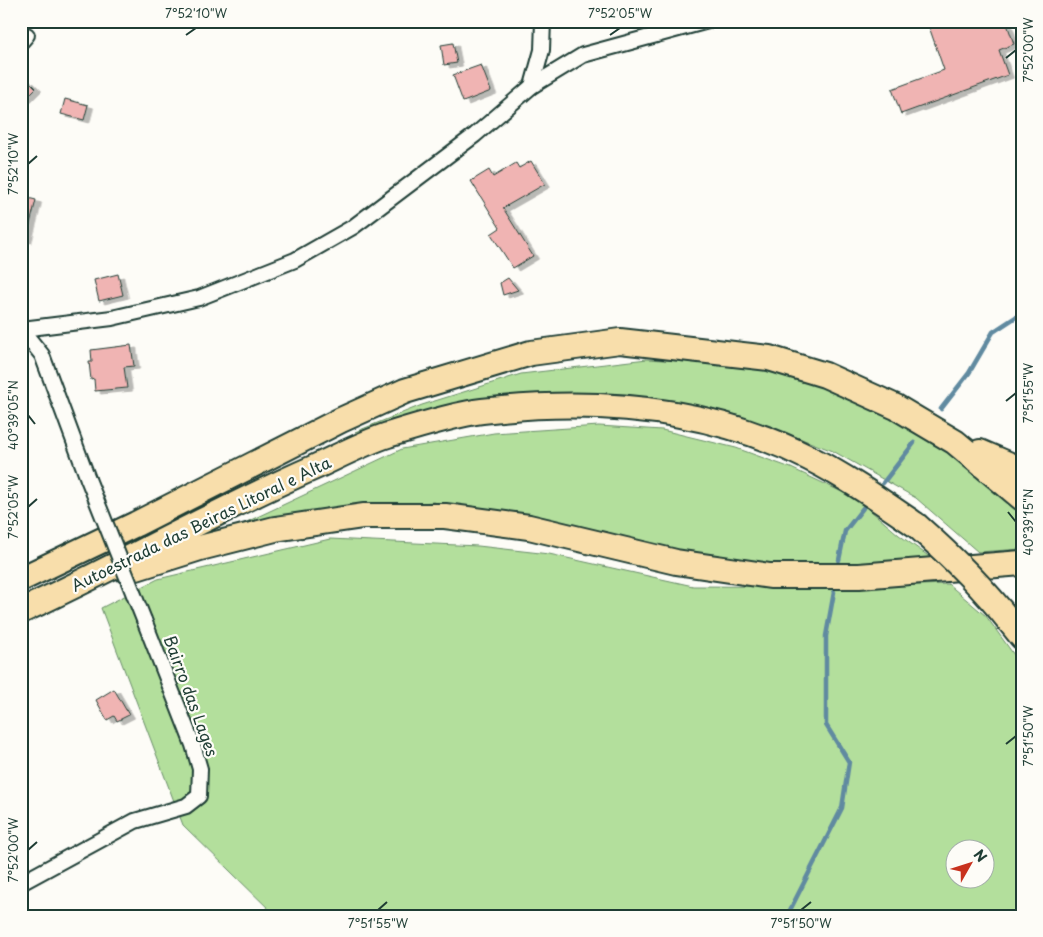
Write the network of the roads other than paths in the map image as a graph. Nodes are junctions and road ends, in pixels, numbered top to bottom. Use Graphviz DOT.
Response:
graph roads {
  1 [pos="543,21"];
  2 [pos="708,21"];
  3 [pos="532,86"];
  4 [pos="22,329"];
  5 [pos="955,442"];
  6 [pos="1022,470"];
  7 [pos="1022,498"];
  8 [pos="1022,563"];
  9 [pos="21,579"];
  10 [pos="84,582"];
  11 [pos="21,611"];
  12 [pos="1016,630"];
  13 [pos="21,883"];
  1 -- 3 [label="street"];
  2 -- 3 [label="street"];
  3 -- 4 [label="street"];
  4 -- 13 [label="street, Bairro das Lages, bridge"];
  5 -- 6 [label="highway"];
  5 -- 7 [label="highway, Autoestrada das Beiras Litoral e Alta"];
  5 -- 9 [label="highway, Autoestrada das Beiras Litoral e Alta"];
  8 -- 10 [label="highway"];
  10 -- 11 [label="highway, Autoestrada das Beiras Litoral e Alta"];
  10 -- 12 [label="highway, Autoestrada das Beiras Litoral e Alta, bridge"];
}
